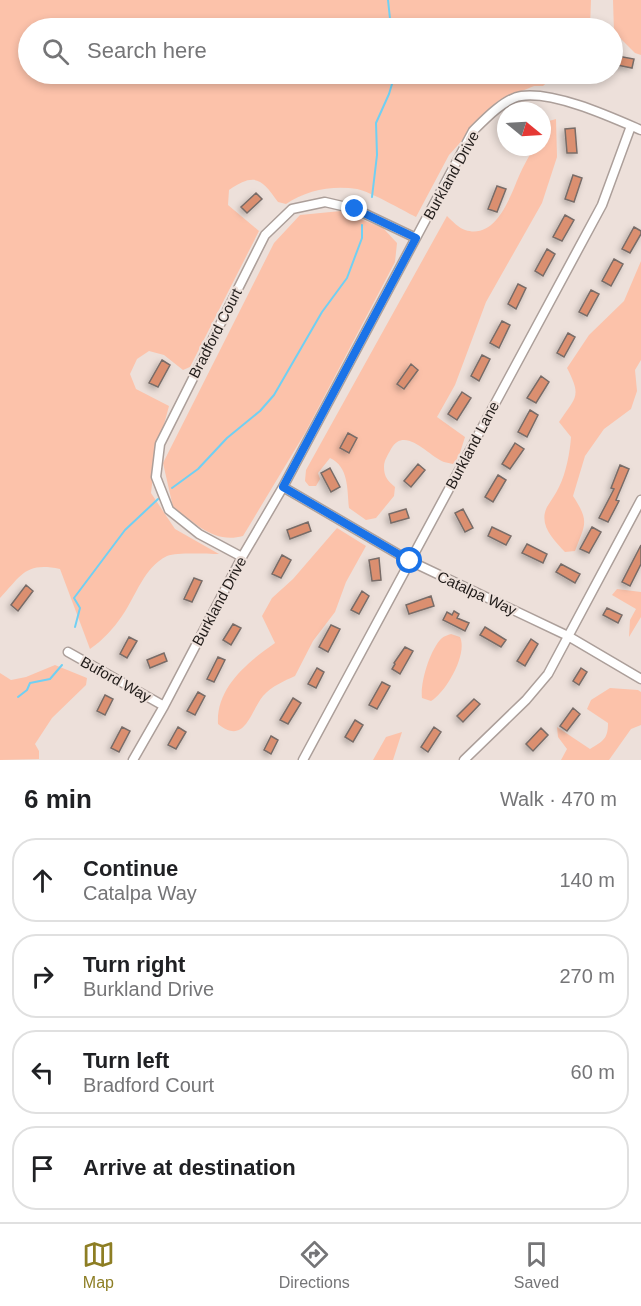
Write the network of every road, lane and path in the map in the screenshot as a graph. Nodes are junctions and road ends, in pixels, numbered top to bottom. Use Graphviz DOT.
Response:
graph roads {
  1 [pos="631,126"];
  2 [pos="641,130"];
  3 [pos="416,238"];
  4 [pos="283,487"];
  5 [pos="641,500"];
  6 [pos="242,557"];
  7 [pos="410,561"];
  8 [pos="568,636"];
  9 [pos="68,652"];
  10 [pos="641,678"];
  11 [pos="164,706"];
  12 [pos="133,760"];
  13 [pos="303,760"];
  14 [pos="464,760"];
  1 -- 2 [label="street, Burkland Drive"];
  1 -- 3 [label="street, Burkland Drive"];
  1 -- 7 [label="street, Burkland Lane"];
  3 -- 4 [label="street, Burkland Drive"];
  3 -- 6 [label="street, Bradford Court"];
  4 -- 6 [label="street, Burkland Drive"];
  4 -- 7 [label="street, Catalpa Way"];
  5 -- 8 [label="street"];
  6 -- 11 [label="street, Burkland Drive"];
  7 -- 8 [label="street, Catalpa Way"];
  7 -- 13 [label="street, Burkland Lane"];
  8 -- 10 [label="street, Catalpa Way"];
  8 -- 14 [label="street"];
  9 -- 11 [label="street, Buford Way"];
  11 -- 12 [label="street, Burkland Drive"];
}
